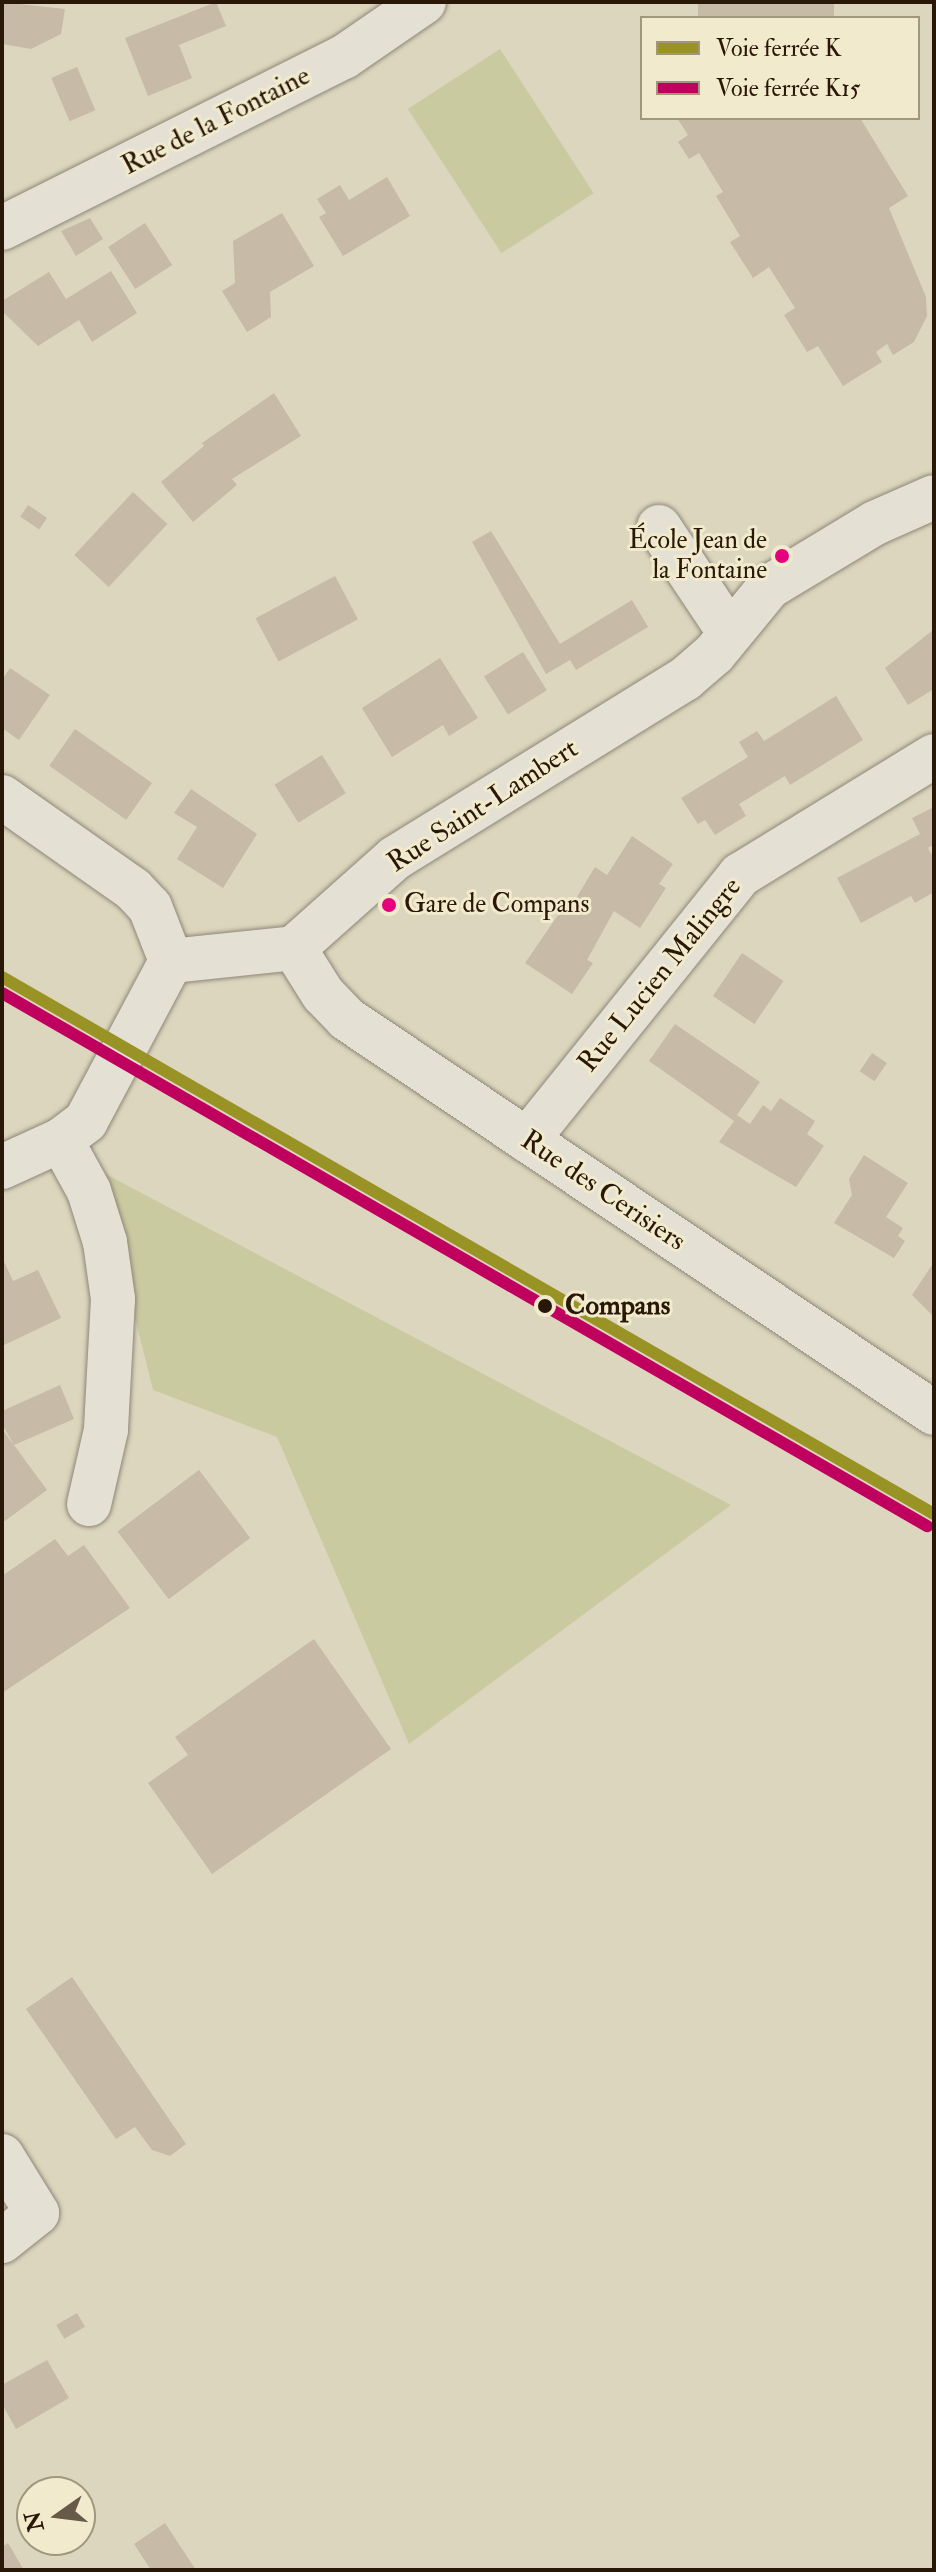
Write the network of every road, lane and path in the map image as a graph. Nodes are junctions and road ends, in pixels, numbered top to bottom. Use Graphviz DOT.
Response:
graph roads {
  1 [pos="424,2"];
  2 [pos="2,228"];
  3 [pos="934,497"];
  4 [pos="659,527"];
  5 [pos="729,632"];
  6 [pos="934,756"];
  7 [pos="2,797"];
  8 [pos="294,948"];
  9 [pos="171,961"];
  10 [pos="61,1140"];
  11 [pos="527,1140"];
  12 [pos="2,1167"];
  13 [pos="934,1413"];
  14 [pos="89,1504"];
  15 [pos="2,2156"];
  16 [pos="2,2241"];
  1 -- 2 [label="street, Rue de la Fontaine"];
  3 -- 5 [label="street, Rue Saint-Lambert"];
  4 -- 5 [label="street"];
  5 -- 8 [label="street, Rue Saint-Lambert"];
  6 -- 11 [label="street, Rue Lucien Malingre"];
  7 -- 9 [label="street"];
  8 -- 9 [label="street"];
  8 -- 11 [label="street, Rue des Cerisiers"];
  9 -- 10 [label="street"];
  10 -- 12 [label="street"];
  10 -- 14 [label="street"];
  11 -- 13 [label="street, Rue des Cerisiers"];
  15 -- 16 [label="street"];
}
